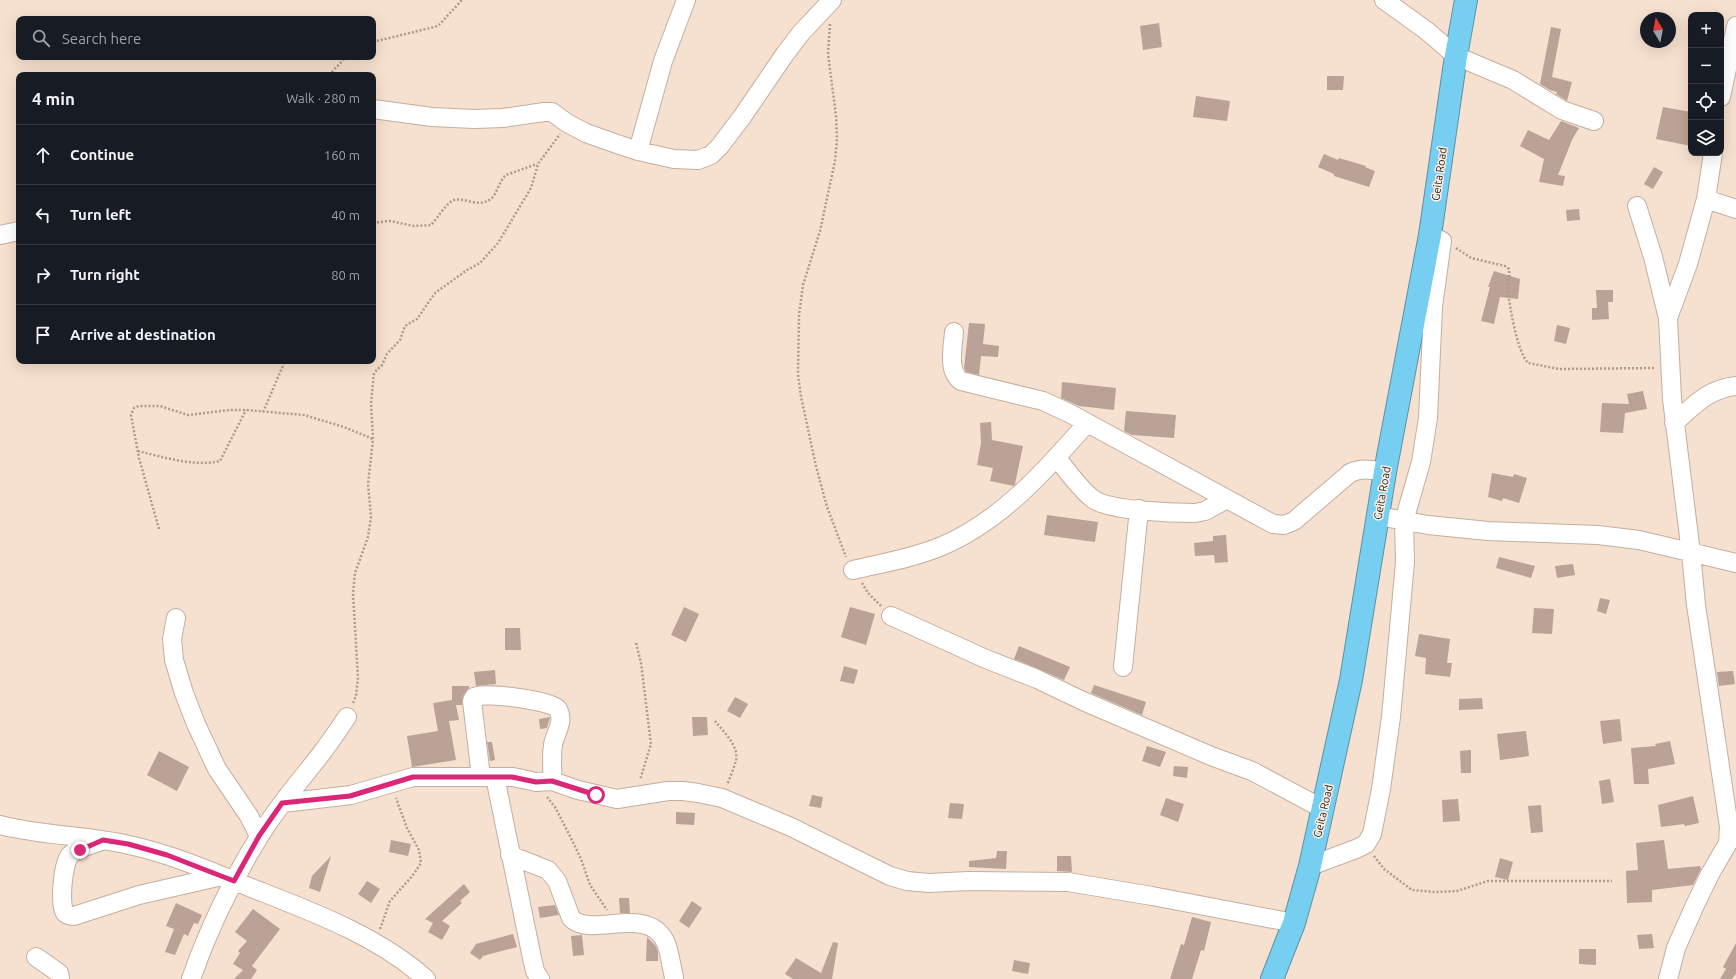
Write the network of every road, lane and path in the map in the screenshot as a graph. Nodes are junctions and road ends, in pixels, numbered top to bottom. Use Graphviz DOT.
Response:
graph roads {
  1 [pos="462,0"];
  2 [pos="686,0"];
  3 [pos="1384,0"];
  4 [pos="1466,0"];
  5 [pos="831,1"];
  6 [pos="1736,26"];
  7 [pos="376,41"];
  8 [pos="1456,56"];
  9 [pos="343,60"];
  10 [pos="332,72"];
  11 [pos="1730,78"];
  12 [pos="1724,91"];
  13 [pos="376,109"];
  14 [pos="1594,121"];
  15 [pos="567,124"];
  16 [pos="638,151"];
  17 [pos="1712,156"];
  18 [pos="538,164"];
  19 [pos="1706,199"];
  20 [pos="1636,206"];
  21 [pos="1736,209"];
  22 [pos="376,223"];
  23 [pos="16,232"];
  24 [pos="0,235"];
  25 [pos="1436,238"];
  26 [pos="1668,318"];
  27 [pos="954,332"];
  28 [pos="284,364"];
  29 [pos="1670,368"];
  30 [pos="1736,386"];
  31 [pos="246,410"];
  32 [pos="263,412"];
  33 [pos="1087,423"];
  34 [pos="1674,424"];
  35 [pos="373,439"];
  36 [pos="138,450"];
  37 [pos="1057,458"];
  38 [pos="1385,472"];
  39 [pos="1227,499"];
  40 [pos="1139,509"];
  41 [pos="1378,516"];
  42 [pos="1404,521"];
  43 [pos="159,529"];
  44 [pos="1691,553"];
  45 [pos="1736,563"];
  46 [pos="853,570"];
  47 [pos="891,616"];
  48 [pos="176,618"];
  49 [pos="636,643"];
  50 [pos="1122,667"];
  51 [pos="347,717"];
  52 [pos="715,721"];
  53 [pos="488,777"];
  54 [pos="544,781"];
  55 [pos="388,786"];
  56 [pos="634,798"];
  57 [pos="722,798"];
  58 [pos="282,803"];
  59 [pos="1323,809"];
  60 [pos="0,825"];
  61 [pos="259,836"];
  62 [pos="103,840"];
  63 [pos="1366,844"];
  64 [pos="510,855"];
  65 [pos="1310,866"];
  66 [pos="228,878"];
  67 [pos="1612,881"];
  68 [pos="616,923"];
  69 [pos="1294,923"];
  70 [pos="375,942"];
  71 [pos="36,957"];
  72 [pos="674,977"];
  73 [pos="60,979"];
  74 [pos="191,979"];
  75 [pos="426,979"];
  76 [pos="540,979"];
  77 [pos="1272,979"];
  78 [pos="1668,979"];
  1 -- 7 [label="path"];
  2 -- 16 [label="street"];
  3 -- 8 [label="street"];
  4 -- 8 [label="highway, Geita Road"];
  5 -- 16 [label="street"];
  5 -- 46 [label="path"];
  6 -- 11 [label="street"];
  8 -- 14 [label="street"];
  8 -- 25 [label="highway, Geita Road"];
  9 -- 10 [label="path"];
  11 -- 12 [label="street"];
  13 -- 15 [label="street"];
  15 -- 16 [label="street"];
  15 -- 18 [label="path"];
  17 -- 19 [label="street"];
  18 -- 22 [label="path"];
  18 -- 35 [label="path"];
  19 -- 21 [label="street"];
  19 -- 26 [label="street"];
  20 -- 26 [label="street"];
  23 -- 24 [label="street"];
  25 -- 29 [label="path"];
  25 -- 38 [label="highway, Geita Road"];
  25 -- 42 [label="street"];
  26 -- 29 [label="street"];
  27 -- 33 [label="street"];
  28 -- 32 [label="path"];
  29 -- 34 [label="street"];
  30 -- 34 [label="street"];
  31 -- 32 [label="path"];
  31 -- 36 [label="path"];
  31 -- 36 [label="path"];
  32 -- 35 [label="path"];
  33 -- 37 [label="street"];
  33 -- 39 [label="street"];
  34 -- 44 [label="street"];
  35 -- 51 [label="path"];
  36 -- 43 [label="path"];
  37 -- 40 [label="street"];
  37 -- 46 [label="street"];
  38 -- 39 [label="street"];
  38 -- 41 [label="highway, Geita Road"];
  39 -- 40 [label="street"];
  40 -- 50 [label="street"];
  41 -- 42 [label="street"];
  41 -- 59 [label="highway, Geita Road"];
  42 -- 44 [label="street"];
  42 -- 63 [label="street"];
  44 -- 45 [label="street"];
  44 -- 78 [label="street"];
  46 -- 47 [label="path"];
  47 -- 59 [label="street"];
  48 -- 61 [label="street"];
  49 -- 56 [label="path"];
  51 -- 58 [label="street"];
  52 -- 57 [label="path"];
  53 -- 54 [label="street"];
  53 -- 54 [label="street"];
  53 -- 55 [label="street"];
  53 -- 64 [label="street"];
  54 -- 56 [label="street"];
  54 -- 68 [label="path"];
  55 -- 58 [label="street"];
  55 -- 70 [label="path"];
  56 -- 57 [label="street"];
  57 -- 69 [label="street"];
  58 -- 61 [label="street"];
  59 -- 65 [label="highway, Geita Road"];
  60 -- 62 [label="street"];
  61 -- 66 [label="street"];
  62 -- 66 [label="street"];
  62 -- 66 [label="street"];
  63 -- 65 [label="street"];
  63 -- 67 [label="path"];
  64 -- 68 [label="street"];
  64 -- 76 [label="street"];
  65 -- 69 [label="highway, Geita Road"];
  66 -- 70 [label="street"];
  66 -- 74 [label="street"];
  68 -- 72 [label="street"];
  69 -- 77 [label="highway, Geita Road"];
  70 -- 75 [label="street"];
  71 -- 73 [label="street"];
}
